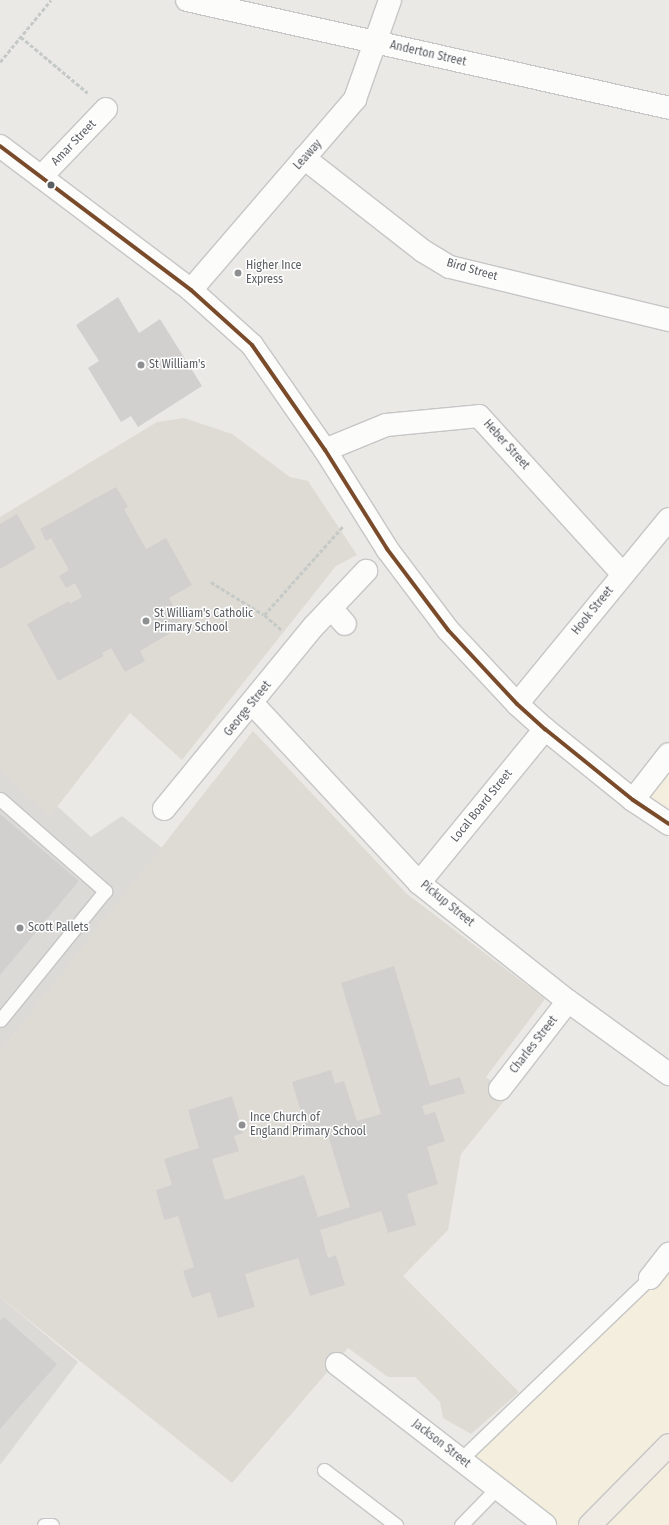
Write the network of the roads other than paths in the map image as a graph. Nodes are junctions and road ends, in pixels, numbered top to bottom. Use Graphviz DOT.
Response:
graph roads {
  1 [pos="187,0"];
  2 [pos="390,0"];
  3 [pos="376,43"];
  4 [pos="669,108"];
  5 [pos="106,109"];
  6 [pos="0,146"];
  7 [pos="304,158"];
  8 [pos="41,177"];
  9 [pos="191,290"];
  10 [pos="669,320"];
  11 [pos="325,450"];
  12 [pos="669,520"];
  13 [pos="366,571"];
  14 [pos="623,574"];
  15 [pos="252,703"];
  16 [pos="517,704"];
  17 [pos="545,729"];
  18 [pos="669,754"];
  19 [pos="0,799"];
  20 [pos="633,800"];
  21 [pos="164,810"];
  22 [pos="669,824"];
  23 [pos="420,883"];
  24 [pos="568,1001"];
  25 [pos="0,1020"];
  26 [pos="669,1074"];
  27 [pos="500,1089"];
  28 [pos="669,1254"];
  29 [pos="650,1278"];
  30 [pos="337,1364"];
  31 [pos="669,1445"];
  32 [pos="461,1459"];
  33 [pos="324,1470"];
  34 [pos="497,1488"];
  35 [pos="44,1525"];
  36 [pos="52,1525"];
  37 [pos="396,1525"];
  38 [pos="461,1525"];
  39 [pos="545,1525"];
  40 [pos="590,1525"];
  1 -- 3 [label="street, Anderton Street"];
  2 -- 3 [label="street, Leaway"];
  3 -- 4 [label="street, Anderton Street"];
  3 -- 7 [label="street, Leaway"];
  5 -- 8 [label="street, Amar Street"];
  6 -- 8 [label="street"];
  7 -- 9 [label="street, Leaway"];
  7 -- 10 [label="street, Bird Street"];
  8 -- 9 [label="street"];
  9 -- 11 [label="street"];
  11 -- 14 [label="street, Heber Street"];
  11 -- 16 [label="street"];
  12 -- 14 [label="street, Hook Street"];
  13 -- 15 [label="street, George Street"];
  14 -- 16 [label="street, Hook Street"];
  15 -- 21 [label="street, George Street"];
  15 -- 23 [label="street, Pickup Street"];
  16 -- 17 [label="street"];
  17 -- 20 [label="street"];
  17 -- 23 [label="street, Local Board Street"];
  18 -- 20 [label="street"];
  19 -- 25 [label="lane"];
  20 -- 22 [label="street"];
  23 -- 24 [label="street, Pickup Street"];
  24 -- 26 [label="street, Pickup Street"];
  24 -- 27 [label="street, Charles Street"];
  28 -- 29 [label="street"];
  29 -- 32 [label="lane"];
  30 -- 32 [label="street, Jackson Street"];
  31 -- 40 [label="highway"];
  32 -- 34 [label="street, Jackson Street"];
  33 -- 37 [label="lane"];
  34 -- 38 [label="lane"];
  34 -- 39 [label="street, Jackson Street"];
  35 -- 36 [label="lane"];
}
